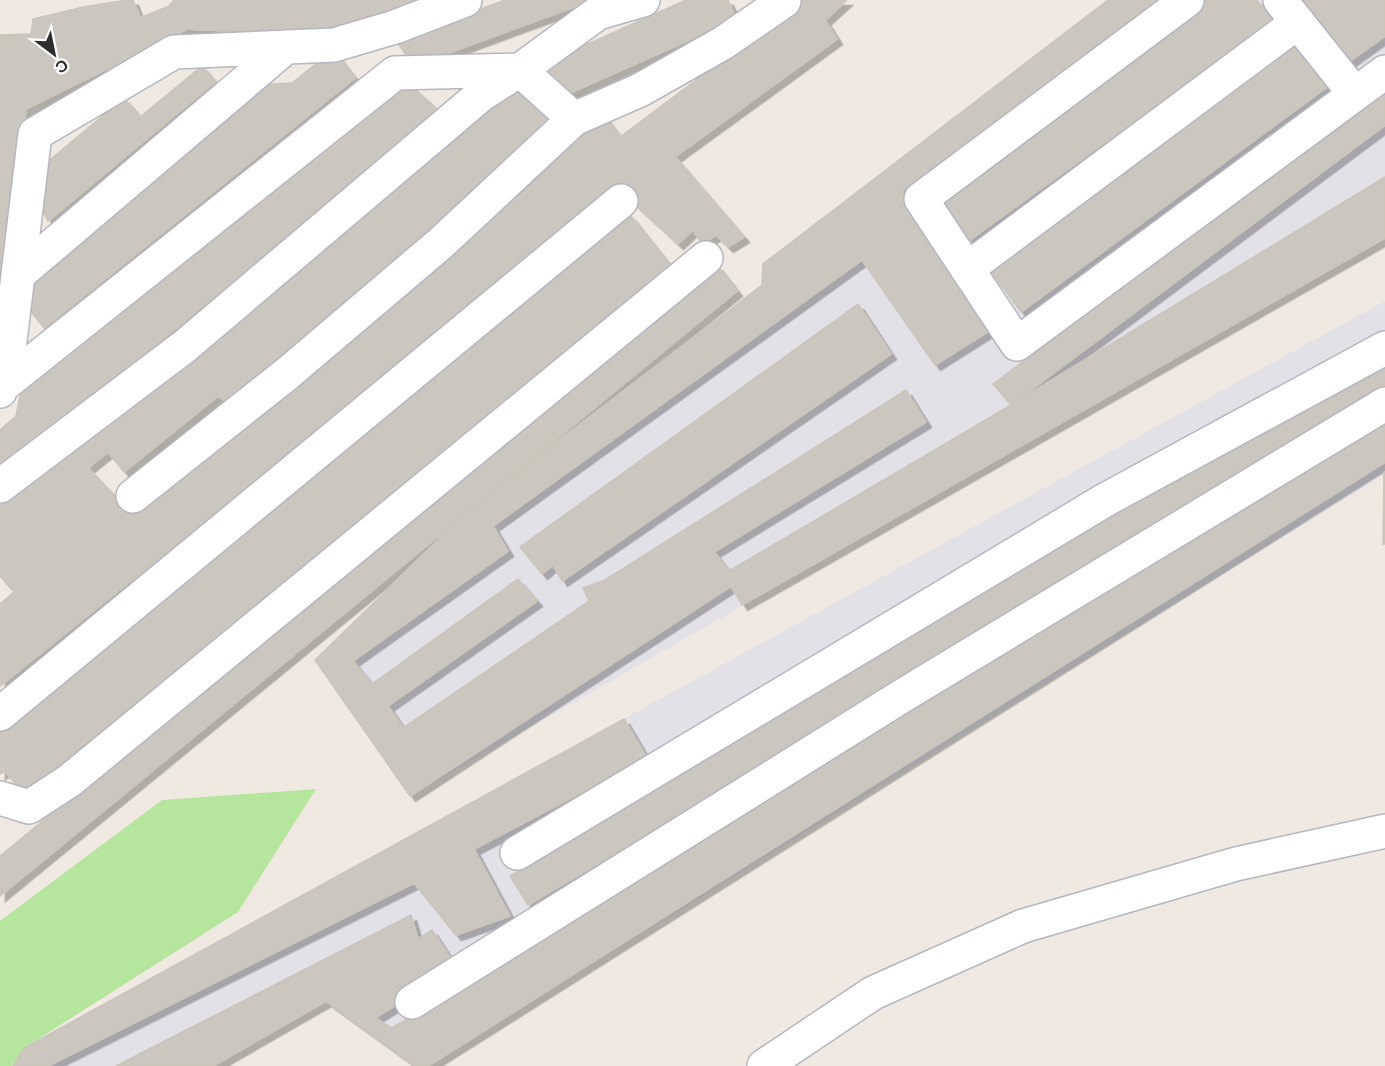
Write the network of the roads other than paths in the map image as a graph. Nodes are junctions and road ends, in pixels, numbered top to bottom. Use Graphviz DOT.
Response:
graph roads {
  1 [pos="465,0"];
  2 [pos="643,0"];
  3 [pos="1188,0"];
  4 [pos="784,1"];
  5 [pos="754,10"];
  6 [pos="1289,11"];
  7 [pos="368,35"];
  8 [pos="286,47"];
  9 [pos="520,70"];
  10 [pos="395,72"];
  11 [pos="1385,72"];
  12 [pos="1355,94"];
  13 [pos="574,119"];
  14 [pos="621,201"];
  15 [pos="706,258"];
  16 [pos="967,268"];
  17 [pos="19,274"];
  18 [pos="1385,348"];
  19 [pos="1,388"];
  20 [pos="1385,404"];
  21 [pos="0,486"];
  22 [pos="133,496"];
  23 [pos="0,714"];
  24 [pos="0,798"];
  25 [pos="1385,831"];
  26 [pos="517,853"];
  27 [pos="412,1002"];
  28 [pos="764,1066"];
  1 -- 7 [label="lane"];
  2 -- 9 [label="lane"];
  3 -- 16 [label="lane"];
  4 -- 5 [label="lane"];
  5 -- 13 [label="lane"];
  6 -- 12 [label="lane"];
  6 -- 16 [label="lane"];
  7 -- 8 [label="lane"];
  7 -- 10 [label="lane"];
  8 -- 17 [label="lane"];
  8 -- 17 [label="lane"];
  9 -- 10 [label="lane"];
  9 -- 13 [label="lane"];
  9 -- 21 [label="lane"];
  10 -- 19 [label="lane"];
  11 -- 12 [label="lane"];
  12 -- 16 [label="lane"];
  13 -- 22 [label="lane"];
  14 -- 23 [label="lane"];
  15 -- 24 [label="lane"];
  17 -- 19 [label="lane"];
  18 -- 26 [label="lane"];
  20 -- 27 [label="lane"];
  25 -- 28 [label="lane"];
}
